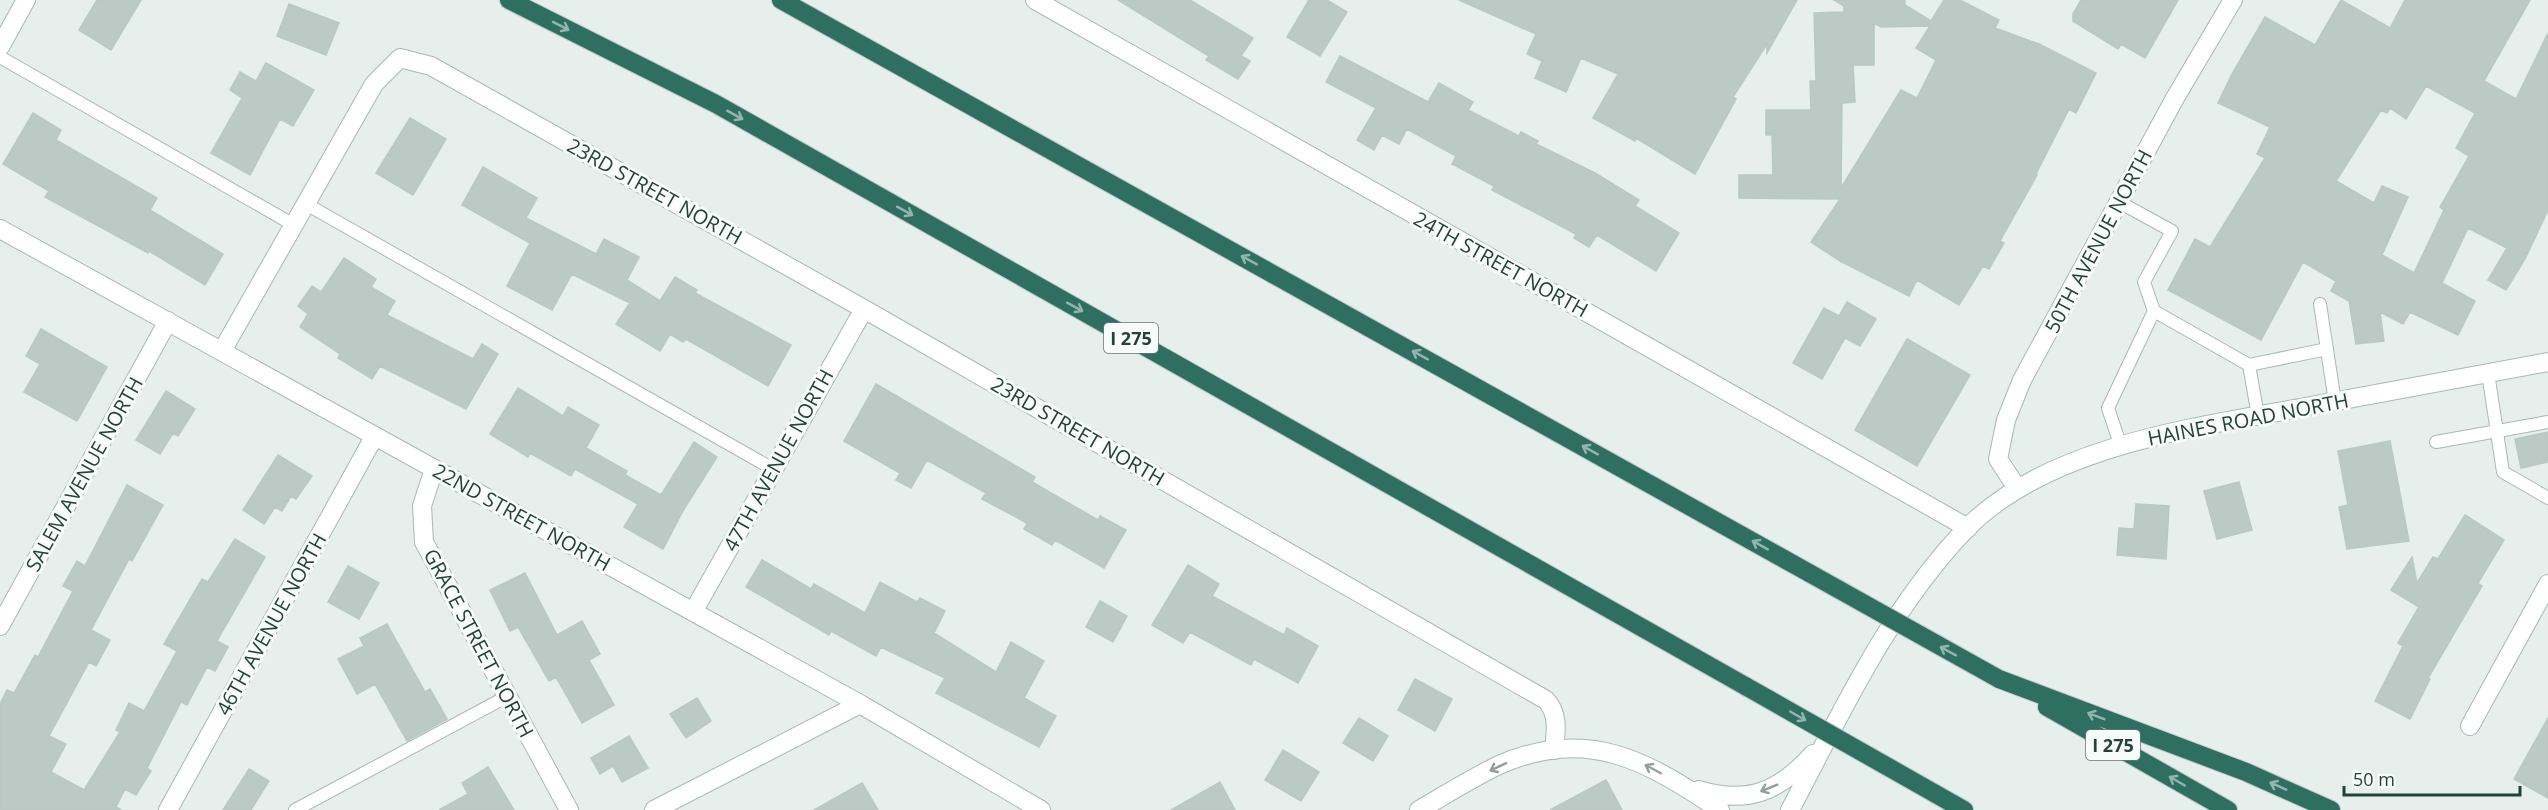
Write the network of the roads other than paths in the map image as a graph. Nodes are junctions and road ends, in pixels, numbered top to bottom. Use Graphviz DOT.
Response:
graph roads {
  1 [pos="26,0"];
  2 [pos="509,0"];
  3 [pos="781,0"];
  4 [pos="1035,0"];
  5 [pos="2233,0"];
  6 [pos="0,47"];
  7 [pos="0,57"];
  8 [pos="2119,202"];
  9 [pos="306,204"];
  10 [pos="294,225"];
  11 [pos="0,229"];
  12 [pos="2320,304"];
  13 [pos="864,309"];
  14 [pos="2154,311"];
  15 [pos="168,321"];
  16 [pos="2327,348"];
  17 [pos="222,351"];
  18 [pos="2548,362"];
  19 [pos="2249,365"];
  20 [pos="2488,374"];
  21 [pos="2335,402"];
  22 [pos="2258,416"];
  23 [pos="2548,422"];
  24 [pos="2497,432"];
  25 [pos="374,437"];
  26 [pos="2436,442"];
  27 [pos="2121,447"];
  28 [pos="434,469"];
  29 [pos="773,470"];
  30 [pos="2017,488"];
  31 [pos="2548,498"];
  32 [pos="1968,528"];
  33 [pos="2548,584"];
  34 [pos="693,612"];
  35 [pos="0,626"];
  36 [pos="1999,679"];
  37 [pos="507,696"];
  38 [pos="860,704"];
  39 [pos="2470,726"];
  40 [pos="1829,738"];
  41 [pos="1554,750"];
  42 [pos="1683,785"];
  43 [pos="1934,793"];
  44 [pos="168,810"];
  45 [pos="294,810"];
  46 [pos="569,810"];
  47 [pos="654,810"];
  48 [pos="1041,810"];
  49 [pos="1419,810"];
  50 [pos="1720,810"];
  51 [pos="1790,810"];
  52 [pos="1954,810"];
  53 [pos="1965,810"];
  54 [pos="2228,810"];
  55 [pos="2331,810"];
  1 -- 6 [label="street"];
  2 -- 43 [label="highway, I 275, one-way, bridge"];
  36 -- 3 [label="highway, I 275, one-way, bridge"];
  4 -- 32 [label="street, 24TH STREET NORTH"];
  5 -- 8 [label="street, 50TH AVENUE NORTH"];
  7 -- 10 [label="lane"];
  8 -- 14 [label="lane"];
  8 -- 30 [label="street, 50TH AVENUE NORTH"];
  9 -- 10 [label="street"];
  9 -- 13 [label="street, 23RD STREET NORTH"];
  9 -- 29 [label="lane"];
  10 -- 17 [label="street"];
  11 -- 15 [label="street, 22ND STREET NORTH"];
  12 -- 16 [label="lane"];
  13 -- 29 [label="street, 47TH AVENUE NORTH"];
  13 -- 41 [label="street, 23RD STREET NORTH"];
  14 -- 19 [label="lane"];
  14 -- 27 [label="lane"];
  15 -- 17 [label="street, 22ND STREET NORTH"];
  15 -- 35 [label="street, SALEM AVENUE NORTH"];
  16 -- 19 [label="lane"];
  16 -- 21 [label="lane"];
  17 -- 25 [label="street, 22ND STREET NORTH"];
  18 -- 20 [label="street, HAINES ROAD NORTH"];
  19 -- 22 [label="lane"];
  20 -- 21 [label="street, HAINES ROAD NORTH"];
  20 -- 24 [label="lane"];
  21 -- 22 [label="street, HAINES ROAD NORTH"];
  22 -- 27 [label="street, HAINES ROAD NORTH"];
  23 -- 24 [label="lane"];
  24 -- 26 [label="lane"];
  24 -- 31 [label="lane"];
  25 -- 28 [label="street, 22ND STREET NORTH"];
  25 -- 44 [label="street, 46TH AVENUE NORTH"];
  27 -- 30 [label="street, HAINES ROAD NORTH"];
  28 -- 34 [label="street, 22ND STREET NORTH"];
  28 -- 37 [label="street, GRACE STREET NORTH"];
  29 -- 34 [label="street, 47TH AVENUE NORTH"];
  30 -- 32 [label="street, HAINES ROAD NORTH"];
  32 -- 40 [label="street"];
  33 -- 39 [label="street"];
  34 -- 38 [label="street, 22ND STREET NORTH"];
  54 -- 36 [label="highway, I 275, one-way"];
  55 -- 36 [label="highway, one-way"];
  37 -- 45 [label="lane"];
  37 -- 46 [label="street, GRACE STREET NORTH"];
  38 -- 47 [label="street"];
  38 -- 48 [label="street, 22ND STREET NORTH"];
  40 -- 42 [label="street, one-way"];
  40 -- 51 [label="street"];
  42 -- 41 [label="street, one-way"];
  41 -- 49 [label="street, one-way"];
  42 -- 50 [label="street"];
  43 -- 52 [label="highway"];
  43 -- 53 [label="highway, I 275"];
}
